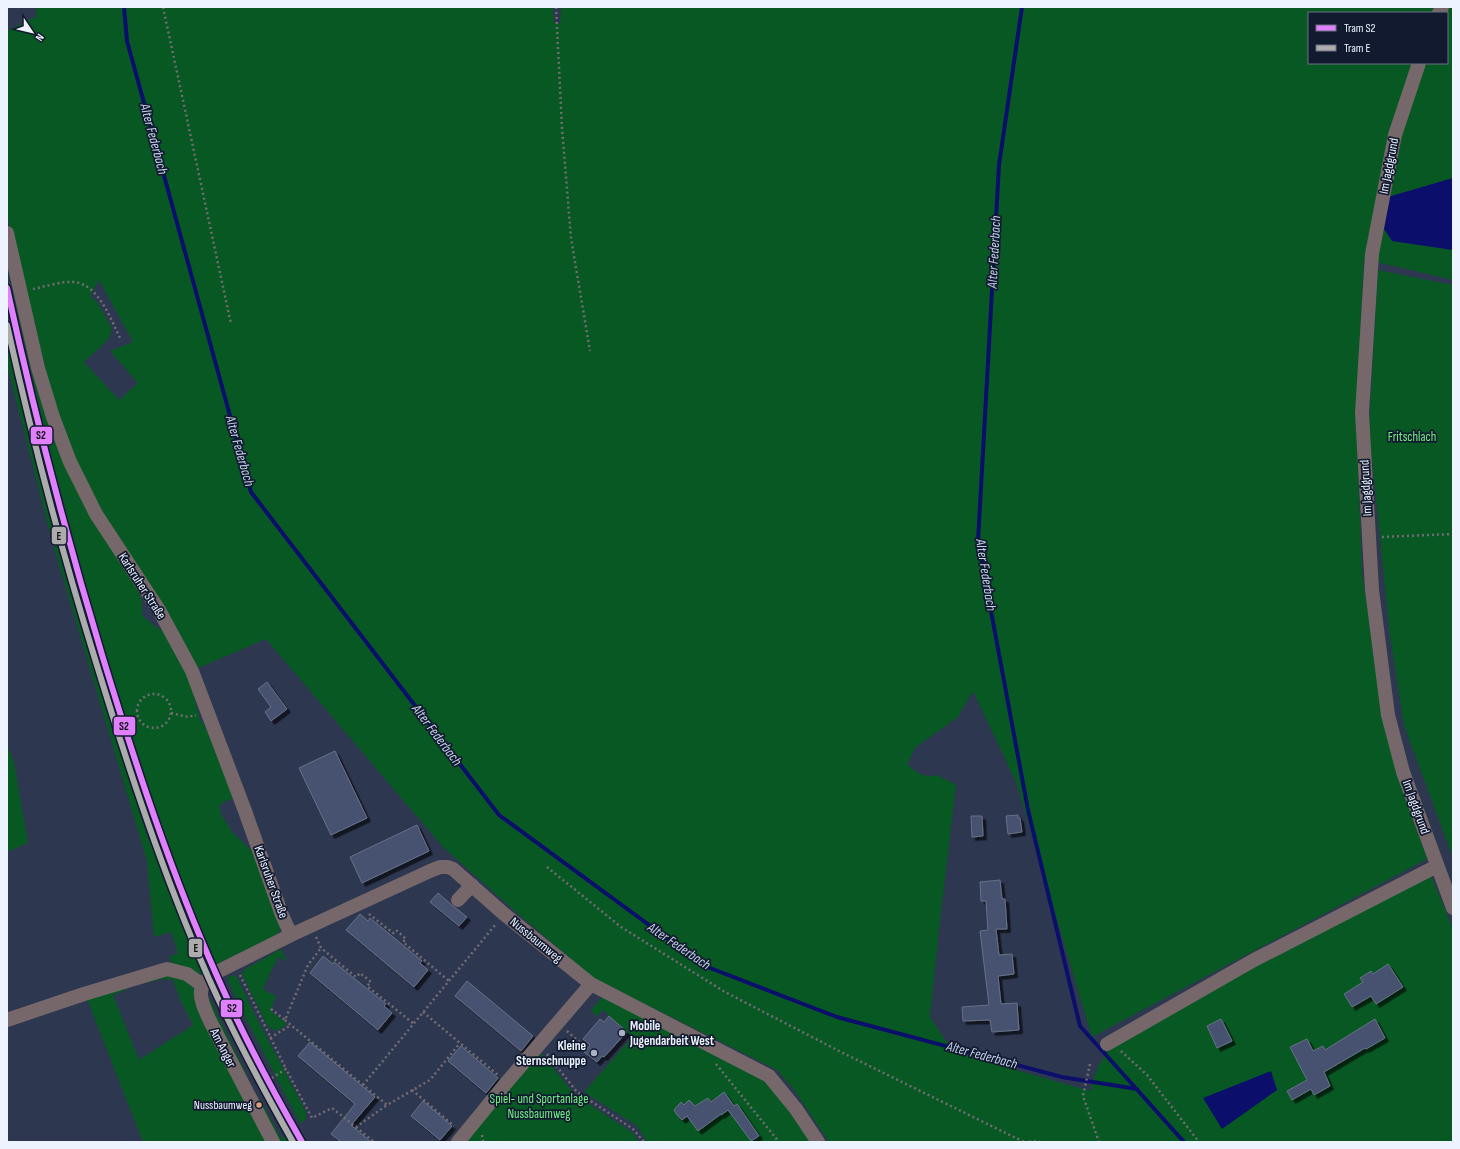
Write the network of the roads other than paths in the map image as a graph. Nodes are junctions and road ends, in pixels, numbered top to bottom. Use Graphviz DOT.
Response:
graph roads {
  1 [pos="1419,64"];
  2 [pos="7,233"];
  3 [pos="1437,866"];
  4 [pos="472,885"];
  5 [pos="458,900"];
  6 [pos="1453,908"];
  7 [pos="292,935"];
  8 [pos="591,984"];
  9 [pos="202,985"];
  10 [pos="7,1020"];
  11 [pos="1108,1043"];
  12 [pos="461,1138"];
  13 [pos="273,1142"];
  14 [pos="818,1142"];
  1 -- 3 [label="street, Im Jagdgrund"];
  2 -- 7 [label="street, Karlsruher Straße"];
  3 -- 6 [label="street, Im Jagdgrund"];
  3 -- 11 [label="street"];
  4 -- 5 [label="street"];
  4 -- 7 [label="street, Nussbaumweg"];
  4 -- 8 [label="street, Nussbaumweg"];
  7 -- 9 [label="street, Nussbaumweg"];
  8 -- 12 [label="street"];
  8 -- 14 [label="street, Nussbaumweg"];
  9 -- 10 [label="street"];
  9 -- 13 [label="street, Am Anger"];
}
